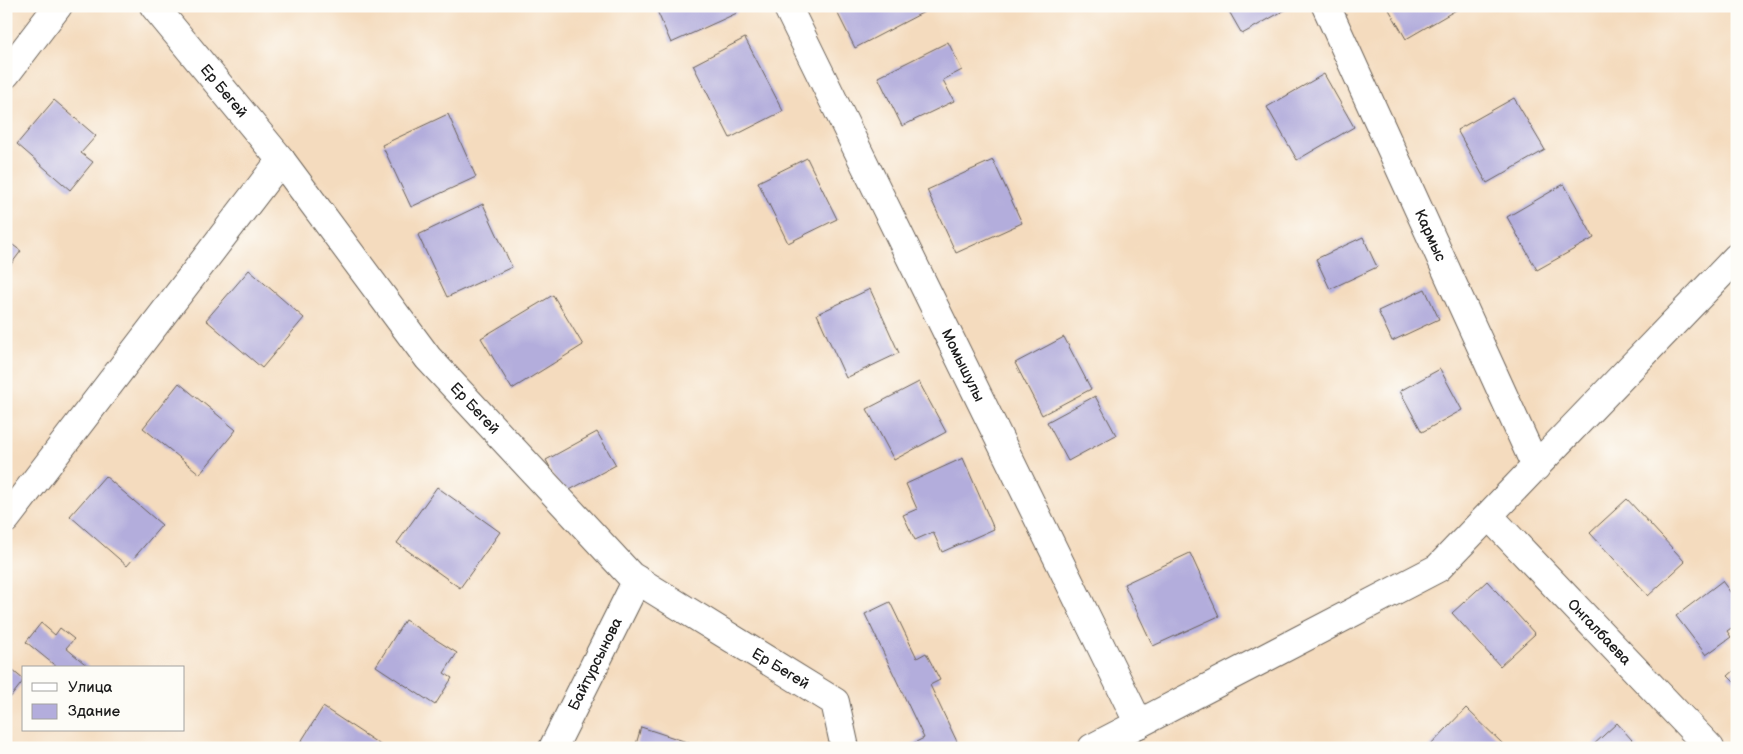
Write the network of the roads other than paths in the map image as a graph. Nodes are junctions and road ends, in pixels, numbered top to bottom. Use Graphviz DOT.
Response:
graph roads {
  1 [pos="58,6"];
  2 [pos="154,6"];
  3 [pos="787,6"];
  4 [pos="1326,6"];
  5 [pos="6,74"];
  6 [pos="281,160"];
  7 [pos="1737,257"];
  8 [pos="1536,466"];
  9 [pos="1488,516"];
  10 [pos="6,518"];
  11 [pos="637,580"];
  12 [pos="1139,724"];
  13 [pos="554,748"];
  14 [pos="845,748"];
  15 [pos="1092,748"];
  16 [pos="1710,748"];
  1 -- 5 [label="street"];
  2 -- 6 [label="street, Ер Бегей"];
  3 -- 12 [label="street, Момышулы"];
  4 -- 8 [label="street, Кармыс"];
  6 -- 10 [label="street"];
  6 -- 11 [label="street, Ер Бегей"];
  7 -- 8 [label="street"];
  8 -- 9 [label="street"];
  9 -- 12 [label="street"];
  9 -- 16 [label="street, Онгалбаева"];
  11 -- 13 [label="street, Байтурсынова"];
  11 -- 14 [label="street, Ер Бегей"];
  12 -- 15 [label="street"];
}
